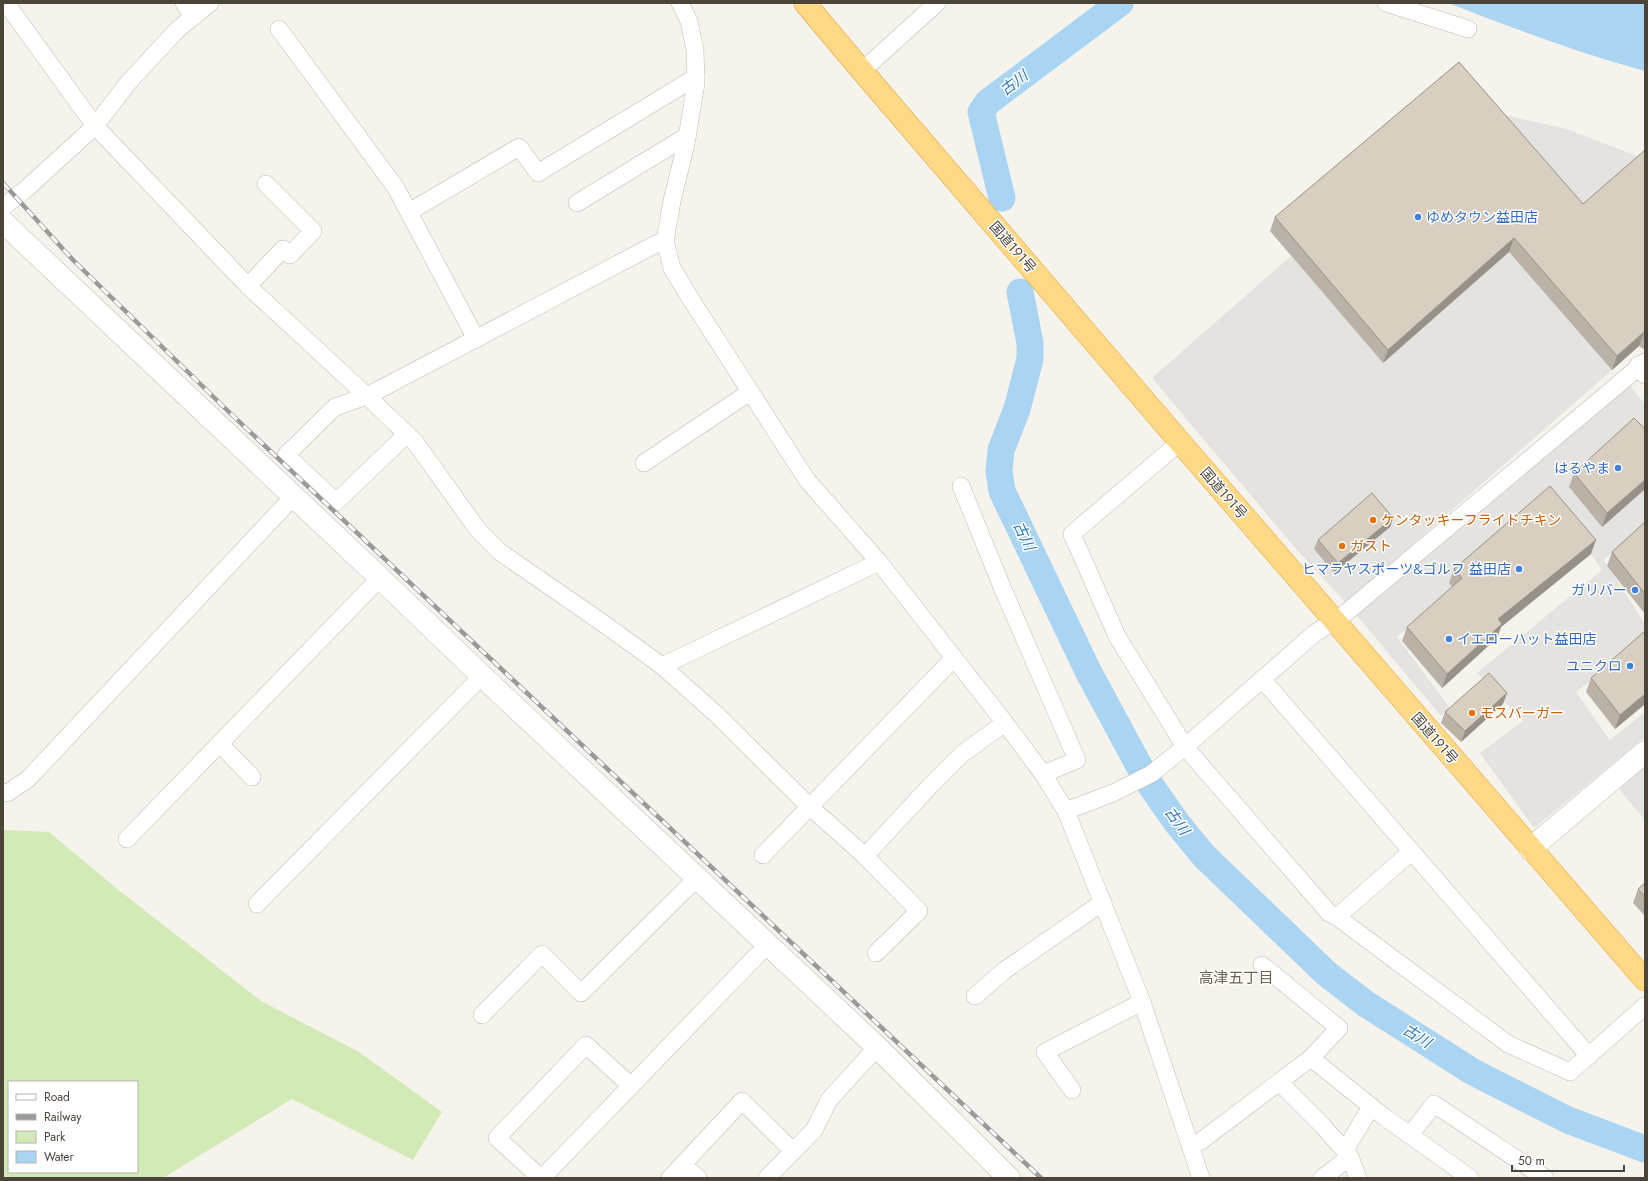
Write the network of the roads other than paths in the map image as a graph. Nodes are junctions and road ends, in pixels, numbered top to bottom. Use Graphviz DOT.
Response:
graph roads {
  1 [pos="6,3"];
  2 [pos="210,3"];
  3 [pos="680,3"];
  4 [pos="805,3"];
  5 [pos="937,3"];
  6 [pos="1386,3"];
  7 [pos="188,10"];
  8 [pos="279,29"];
  9 [pos="1468,29"];
  10 [pos="862,71"];
  11 [pos="696,76"];
  12 [pos="95,126"];
  13 [pos="687,136"];
  14 [pos="266,184"];
  15 [pos="577,203"];
  16 [pos="3,207"];
  17 [pos="410,212"];
  18 [pos="3,222"];
  19 [pos="664,241"];
  20 [pos="248,286"];
  21 [pos="476,339"];
  22 [pos="1643,367"];
  23 [pos="750,392"];
  24 [pos="367,396"];
  25 [pos="407,434"];
  26 [pos="1180,442"];
  27 [pos="644,463"];
  28 [pos="961,486"];
  29 [pos="294,496"];
  30 [pos="879,562"];
  31 [pos="380,578"];
  32 [pos="1336,622"];
  33 [pos="954,658"];
  34 [pos="662,666"];
  35 [pos="482,676"];
  36 [pos="1262,680"];
  37 [pos="1005,723"];
  38 [pos="220,744"];
  39 [pos="1185,746"];
  40 [pos="1645,752"];
  41 [pos="1043,774"];
  42 [pos="252,777"];
  43 [pos="3,794"];
  44 [pos="809,806"];
  45 [pos="1066,811"];
  46 [pos="128,839"];
  47 [pos="1530,849"];
  48 [pos="1412,852"];
  49 [pos="763,854"];
  50 [pos="864,856"];
  51 [pos="697,878"];
  52 [pos="1103,902"];
  53 [pos="257,904"];
  54 [pos="1337,917"];
  55 [pos="768,944"];
  56 [pos="876,953"];
  57 [pos="1262,965"];
  58 [pos="1645,980"];
  59 [pos="975,996"];
  60 [pos="1142,1002"];
  61 [pos="1645,1006"];
  62 [pos="482,1015"];
  63 [pos="877,1047"];
  64 [pos="1589,1056"];
  65 [pos="1311,1058"];
  66 [pos="1279,1082"];
  67 [pos="630,1086"];
  68 [pos="1072,1090"];
  69 [pos="1371,1107"];
  70 [pos="1410,1135"];
  71 [pos="1191,1146"];
  72 [pos="793,1151"];
  73 [pos="1347,1154"];
  74 [pos="683,1165"];
  75 [pos="541,1178"];
  76 [pos="670,1178"];
  77 [pos="698,1178"];
  78 [pos="767,1178"];
  79 [pos="1009,1178"];
  80 [pos="1201,1178"];
  81 [pos="1322,1178"];
  82 [pos="1358,1178"];
  83 [pos="1470,1178"];
  84 [pos="1544,1178"];
  1 -- 12 [label="street"];
  2 -- 7 [label="street"];
  3 -- 11 [label="street"];
  4 -- 10 [label="highway, 国道191号"];
  5 -- 10 [label="street"];
  6 -- 9 [label="street"];
  7 -- 12 [label="street"];
  8 -- 17 [label="street"];
  10 -- 26 [label="highway, 国道191号"];
  11 -- 13 [label="street"];
  11 -- 17 [label="street"];
  12 -- 16 [label="street"];
  12 -- 20 [label="street"];
  13 -- 15 [label="street"];
  13 -- 19 [label="street"];
  14 -- 20 [label="street"];
  17 -- 21 [label="street"];
  18 -- 29 [label="street"];
  19 -- 21 [label="street"];
  19 -- 23 [label="street"];
  20 -- 24 [label="street"];
  21 -- 24 [label="street"];
  22 -- 32 [label="street"];
  23 -- 27 [label="street"];
  23 -- 30 [label="street"];
  24 -- 25 [label="street"];
  24 -- 25 [label="street"];
  25 -- 34 [label="street"];
  26 -- 32 [label="highway, 国道191号"];
  26 -- 39 [label="street"];
  28 -- 41 [label="street"];
  29 -- 31 [label="street"];
  29 -- 43 [label="street"];
  30 -- 33 [label="street"];
  30 -- 34 [label="street"];
  31 -- 35 [label="street"];
  31 -- 38 [label="street"];
  32 -- 36 [label="street"];
  32 -- 47 [label="highway, 国道191号"];
  33 -- 37 [label="street"];
  33 -- 44 [label="street"];
  34 -- 44 [label="street"];
  35 -- 51 [label="street"];
  35 -- 53 [label="street"];
  36 -- 39 [label="street"];
  36 -- 48 [label="street"];
  37 -- 41 [label="street"];
  37 -- 50 [label="street"];
  38 -- 42 [label="street"];
  38 -- 46 [label="street"];
  39 -- 45 [label="street"];
  39 -- 54 [label="street"];
  40 -- 47 [label="street"];
  41 -- 45 [label="street"];
  44 -- 49 [label="street"];
  44 -- 50 [label="street"];
  45 -- 52 [label="street"];
  47 -- 58 [label="highway, 国道191号"];
  48 -- 54 [label="street"];
  48 -- 64 [label="street"];
  50 -- 56 [label="street"];
  51 -- 55 [label="street"];
  51 -- 62 [label="street"];
  52 -- 59 [label="street"];
  52 -- 60 [label="street"];
  54 -- 64 [label="street"];
  55 -- 63 [label="street"];
  55 -- 67 [label="street"];
  57 -- 65 [label="street"];
  60 -- 68 [label="street"];
  60 -- 71 [label="street"];
  61 -- 64 [label="street"];
  63 -- 72 [label="street"];
  63 -- 79 [label="street"];
  65 -- 66 [label="street"];
  65 -- 69 [label="street"];
  66 -- 71 [label="street"];
  66 -- 73 [label="street"];
  67 -- 75 [label="street"];
  67 -- 75 [label="street"];
  69 -- 70 [label="street"];
  69 -- 73 [label="street"];
  70 -- 83 [label="street"];
  70 -- 84 [label="street"];
  71 -- 80 [label="street"];
  72 -- 74 [label="street"];
  72 -- 78 [label="street"];
  73 -- 81 [label="street"];
  73 -- 82 [label="street"];
  74 -- 76 [label="street"];
  74 -- 77 [label="street"];
}
